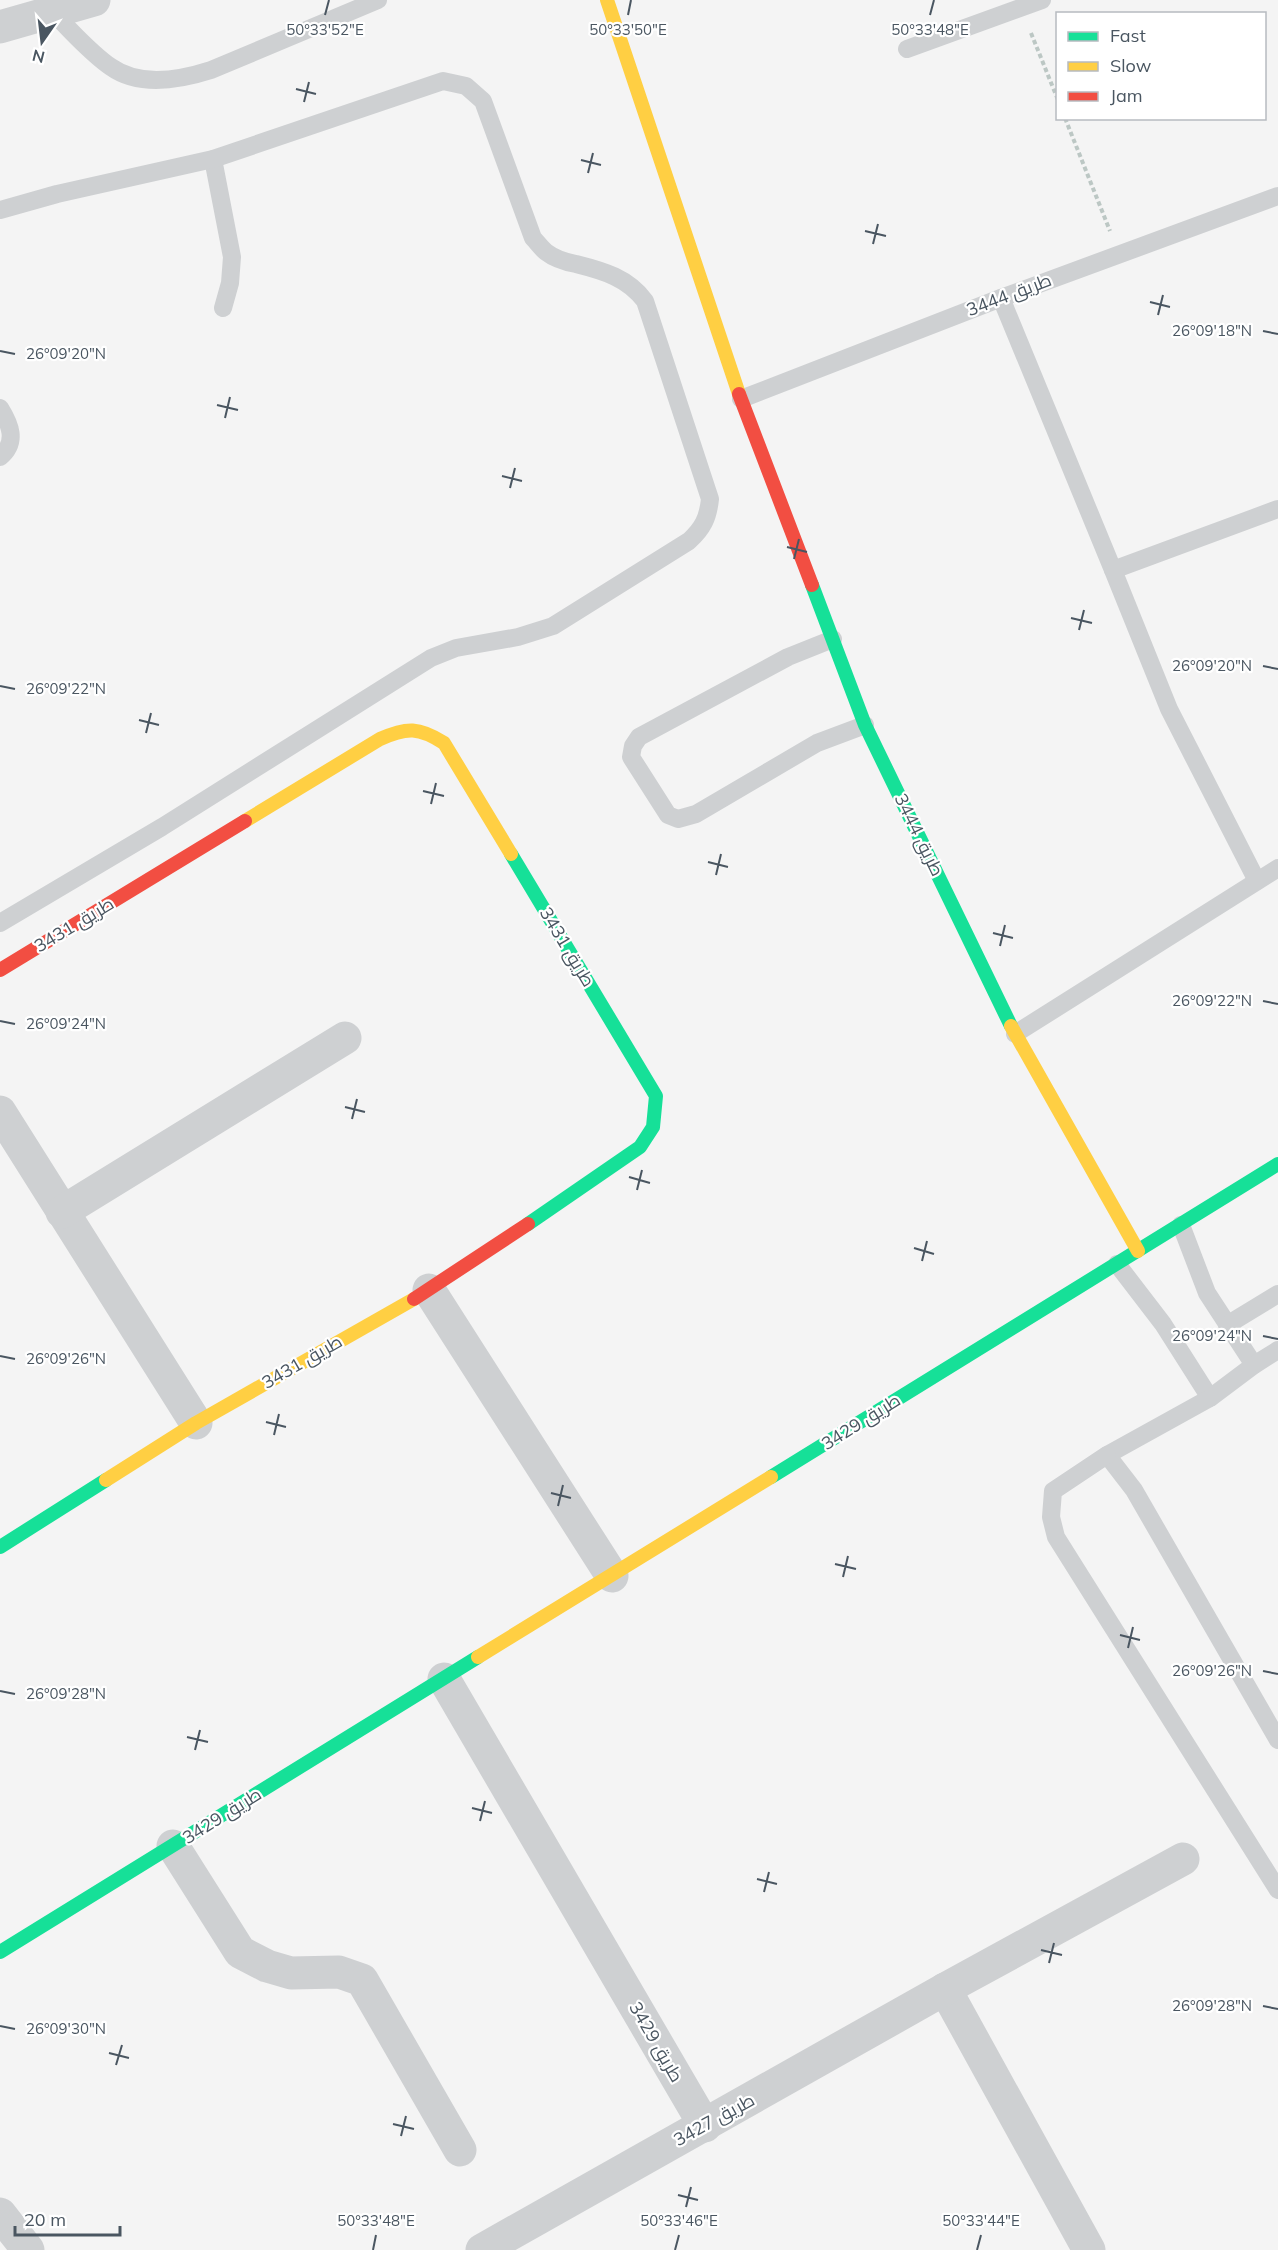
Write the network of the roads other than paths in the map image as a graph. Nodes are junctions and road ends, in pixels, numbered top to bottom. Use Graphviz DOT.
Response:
graph roads {
  1 [pos="94,0"];
  2 [pos="378,0"];
  3 [pos="607,0"];
  4 [pos="1042,0"];
  5 [pos="52,12"];
  6 [pos="0,27"];
  7 [pos="907,49"];
  8 [pos="213,159"];
  9 [pos="1278,196"];
  10 [pos="0,210"];
  11 [pos="1000,298"];
  12 [pos="223,308"];
  13 [pos="741,399"];
  14 [pos="0,408"];
  15 [pos="0,457"];
  16 [pos="1278,509"];
  17 [pos="1113,570"];
  18 [pos="833,639"];
  19 [pos="865,725"];
  20 [pos="1278,868"];
  21 [pos="1257,881"];
  22 [pos="0,923"];
  23 [pos="0,970"];
  24 [pos="1015,1034"];
  25 [pos="345,1038"];
  26 [pos="0,1112"];
  27 [pos="1278,1164"];
  28 [pos="62,1212"];
  29 [pos="1181,1225"];
  30 [pos="1138,1251"];
  31 [pos="1117,1264"];
  32 [pos="429,1290"];
  33 [pos="1278,1293"];
  34 [pos="1227,1325"];
  35 [pos="1278,1350"];
  36 [pos="1254,1365"];
  37 [pos="1210,1398"];
  38 [pos="195,1423"];
  39 [pos="1107,1455"];
  40 [pos="0,1547"];
  41 [pos="612,1575"];
  42 [pos="444,1679"];
  43 [pos="1278,1740"];
  44 [pos="173,1846"];
  45 [pos="1183,1859"];
  46 [pos="1278,1890"];
  47 [pos="0,1952"];
  48 [pos="945,1989"];
  49 [pos="705,2126"];
  50 [pos="460,2150"];
  51 [pos="0,2214"];
  52 [pos="28,2250"];
  53 [pos="482,2250"];
  54 [pos="1089,2250"];
  1 -- 5 [label="street"];
  2 -- 5 [label="lane"];
  3 -- 13 [label="street, طريق 3444"];
  4 -- 7 [label="lane"];
  5 -- 6 [label="street"];
  8 -- 10 [label="lane"];
  8 -- 12 [label="lane"];
  8 -- 22 [label="lane"];
  9 -- 11 [label="lane, طريق 3444"];
  11 -- 13 [label="lane, طريق 3444"];
  11 -- 17 [label="lane"];
  13 -- 18 [label="street, طريق 3444"];
  14 -- 15 [label="lane"];
  16 -- 17 [label="lane"];
  17 -- 21 [label="lane"];
  18 -- 19 [label="street, طريق 3444"];
  18 -- 19 [label="lane"];
  19 -- 24 [label="street, طريق 3444"];
  20 -- 21 [label="lane"];
  21 -- 24 [label="lane"];
  23 -- 32 [label="street, طريق 3431"];
  24 -- 30 [label="street, طريق 3444"];
  25 -- 28 [label="street"];
  26 -- 28 [label="street"];
  27 -- 29 [label="street, طريق 3429"];
  28 -- 38 [label="street"];
  29 -- 30 [label="street, طريق 3429"];
  29 -- 34 [label="lane"];
  30 -- 31 [label="street, طريق 3429"];
  31 -- 37 [label="lane"];
  31 -- 41 [label="street, طريق 3429"];
  32 -- 38 [label="street, طريق 3431"];
  32 -- 41 [label="street"];
  33 -- 34 [label="lane"];
  34 -- 36 [label="lane"];
  35 -- 36 [label="lane"];
  36 -- 37 [label="lane"];
  37 -- 39 [label="lane"];
  38 -- 40 [label="street, طريق 3431"];
  39 -- 43 [label="lane"];
  39 -- 46 [label="lane"];
  41 -- 42 [label="street, طريق 3429"];
  42 -- 44 [label="street, طريق 3429"];
  42 -- 49 [label="street, طريق 3429"];
  44 -- 47 [label="street, طريق 3429"];
  44 -- 50 [label="street"];
  45 -- 48 [label="street, طريق 3427"];
  48 -- 49 [label="street, طريق 3427"];
  48 -- 54 [label="street"];
  49 -- 53 [label="street, طريق 3427"];
  51 -- 52 [label="street"];
}
